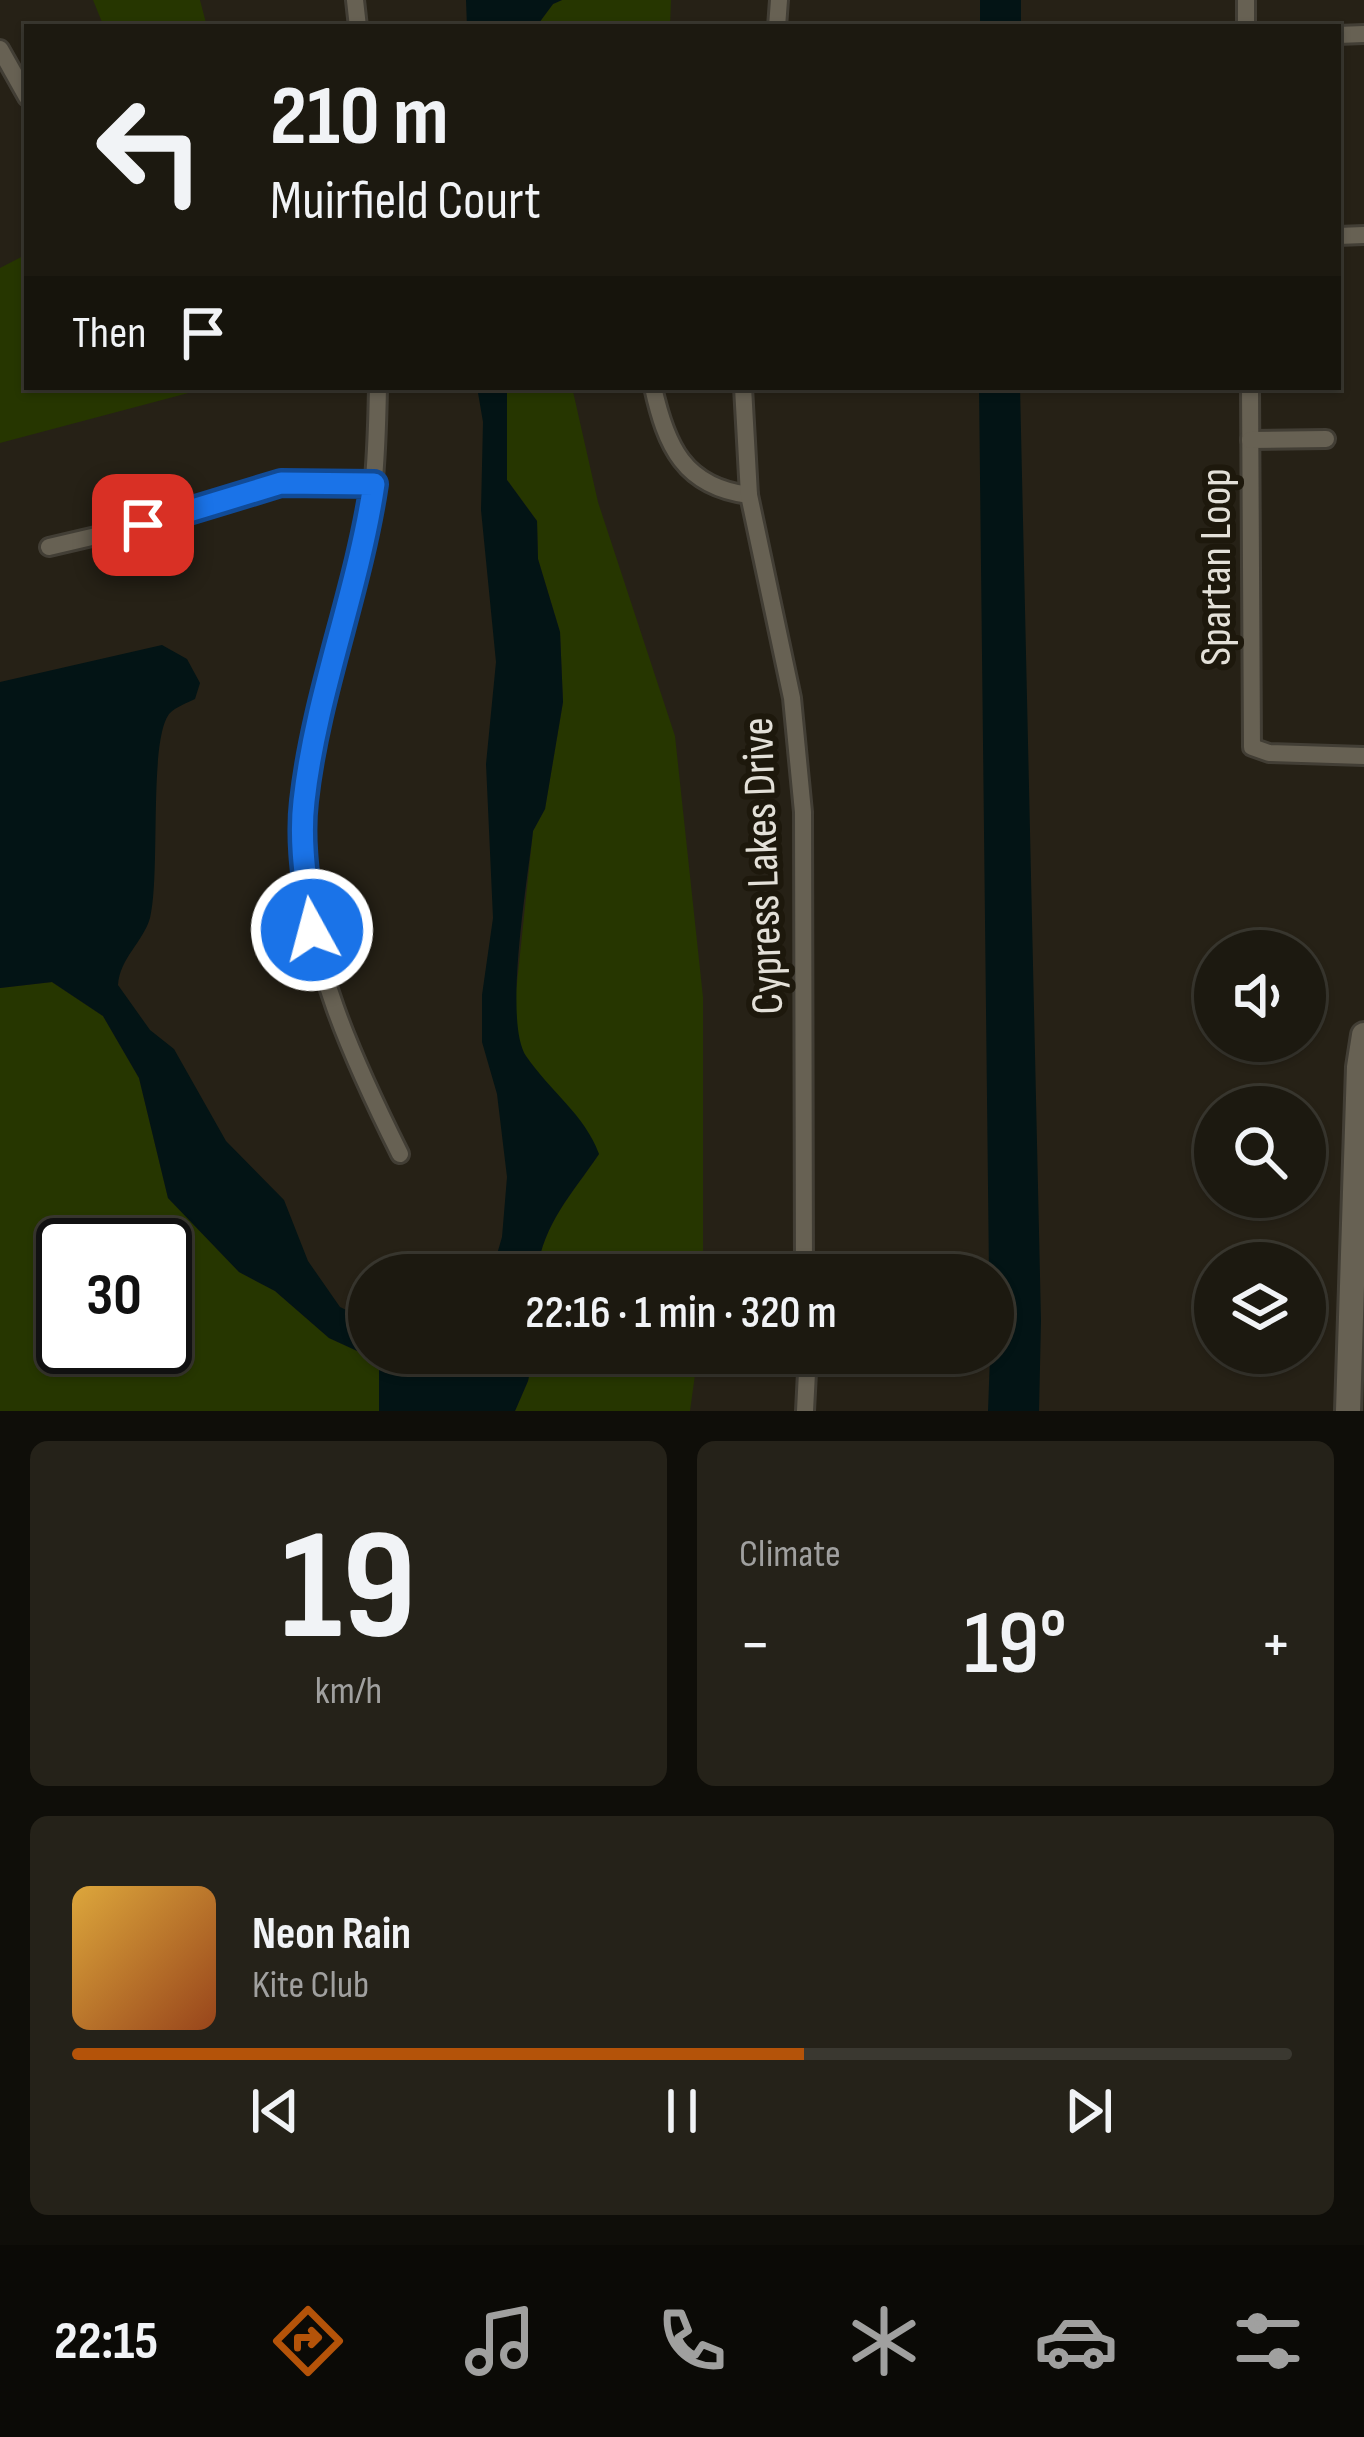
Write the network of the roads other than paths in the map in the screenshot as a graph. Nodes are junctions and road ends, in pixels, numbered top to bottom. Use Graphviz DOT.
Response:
graph roads {
  1 [pos="0,49"];
  2 [pos="24,93"];
  3 [pos="378,390"];
  4 [pos="654,390"];
  5 [pos="743,390"];
  6 [pos="1250,390"];
  7 [pos="1326,439"];
  8 [pos="1250,440"];
  9 [pos="374,484"];
  10 [pos="749,495"];
  11 [pos="49,547"];
  12 [pos="1364,756"];
  13 [pos="1364,1035"];
  14 [pos="400,1154"];
  15 [pos="1359,1219"];
  16 [pos="804,1254"];
  17 [pos="807,1374"];
  18 [pos="805,1411"];
  19 [pos="1348,1411"];
  1 -- 2 [label="street"];
  3 -- 9 [label="street"];
  4 -- 10 [label="street"];
  5 -- 10 [label="street, Cypress Lakes Drive"];
  6 -- 8 [label="street, Spartan Loop"];
  7 -- 8 [label="street"];
  8 -- 12 [label="street, Spartan Loop"];
  9 -- 11 [label="street"];
  9 -- 14 [label="street"];
  10 -- 16 [label="street, Cypress Lakes Drive"];
  13 -- 15 [label="street"];
  15 -- 19 [label="street"];
  17 -- 18 [label="street"];
}
